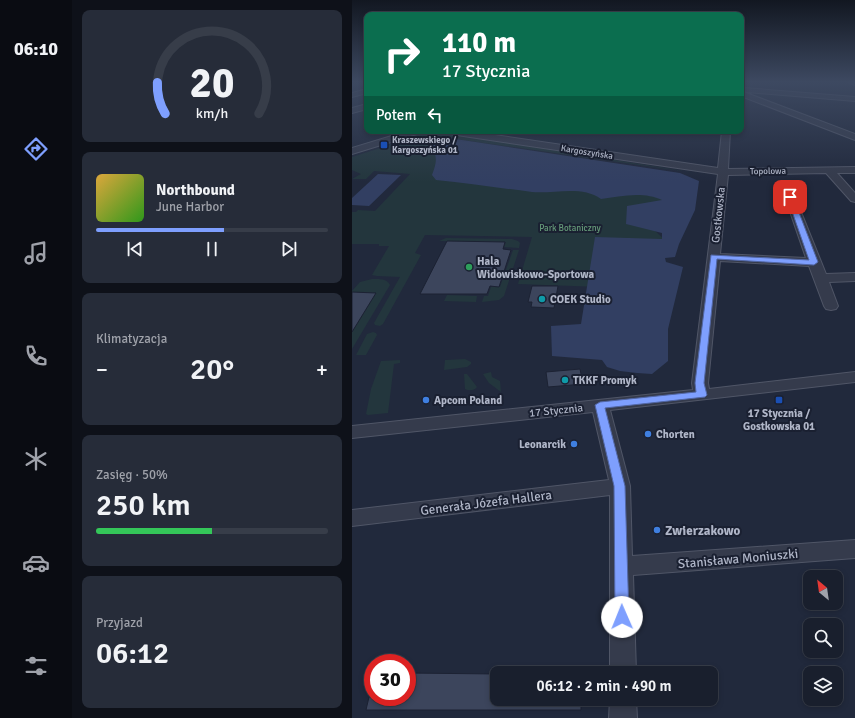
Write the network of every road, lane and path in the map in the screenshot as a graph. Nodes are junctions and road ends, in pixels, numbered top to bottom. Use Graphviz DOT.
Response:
graph roads {
  1 [pos="802,115"];
  2 [pos="408,134"];
  3 [pos="472,134"];
  4 [pos="726,134"];
  5 [pos="855,137"];
  6 [pos="352,152"];
  7 [pos="723,168"];
  8 [pos="828,170"];
  9 [pos="855,170"];
  10 [pos="790,197"];
  11 [pos="855,199"];
  12 [pos="714,257"];
  13 [pos="814,262"];
  14 [pos="855,277"];
  15 [pos="820,278"];
  16 [pos="831,306"];
  17 [pos="855,377"];
  18 [pos="702,395"];
  19 [pos="600,405"];
  20 [pos="352,432"];
  21 [pos="620,486"];
  22 [pos="352,518"];
  23 [pos="855,549"];
  24 [pos="622,566"];
  25 [pos="623,666"];
  26 [pos="623,706"];
  27 [pos="623,718"];
  1 -- 5 [label="street"];
  2 -- 6 [label="street"];
  3 -- 7 [label="street, Kargoszyńska"];
  4 -- 7 [label="street, Gostkowska"];
  7 -- 8 [label="street, Topolowa"];
  7 -- 12 [label="street, Gostkowska"];
  8 -- 9 [label="street, Topolowa"];
  8 -- 11 [label="street"];
  10 -- 13 [label="street"];
  12 -- 13 [label="street"];
  12 -- 18 [label="street, Gostkowska"];
  13 -- 15 [label="street"];
  14 -- 15 [label="street"];
  15 -- 16 [label="street"];
  17 -- 18 [label="street, 17 Stycznia"];
  18 -- 19 [label="street, 17 Stycznia"];
  19 -- 20 [label="street, 17 Stycznia"];
  19 -- 21 [label="street"];
  21 -- 22 [label="street, Generała Józefa Hallera"];
  21 -- 24 [label="street"];
  23 -- 24 [label="street, Stanisława Moniuszki"];
  24 -- 25 [label="street"];
  26 -- 27 [label="street"];
}
